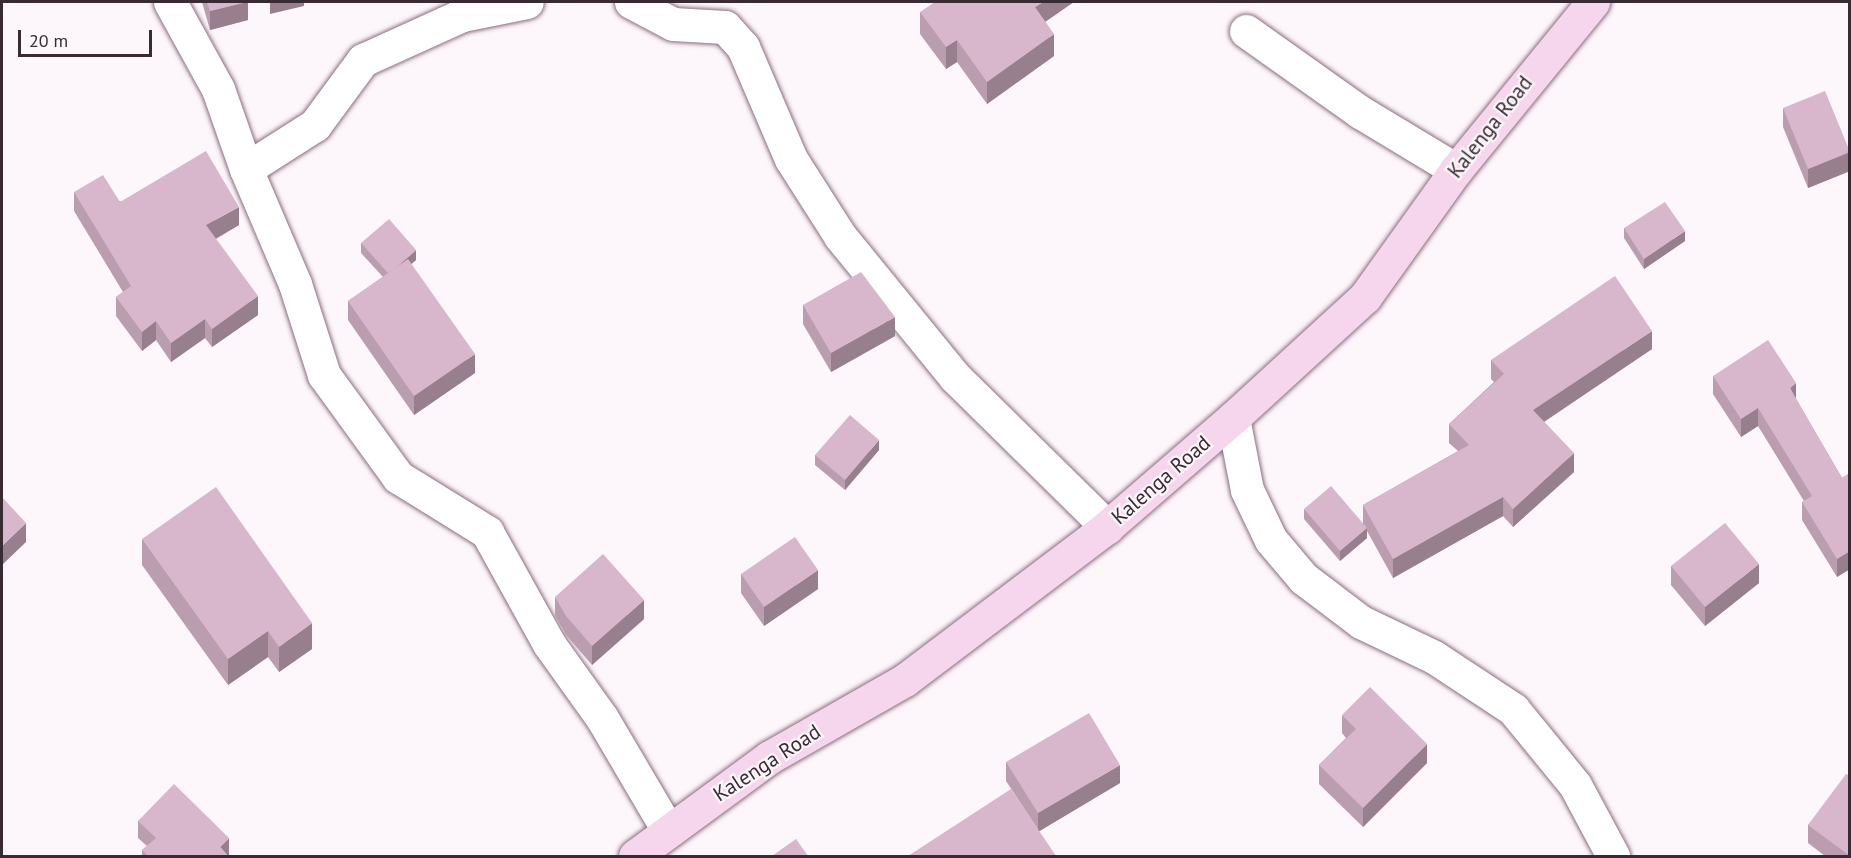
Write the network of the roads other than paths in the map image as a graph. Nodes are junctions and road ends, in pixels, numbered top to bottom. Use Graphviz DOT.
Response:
graph roads {
  1 [pos="170,2"];
  2 [pos="527,2"];
  3 [pos="631,2"];
  4 [pos="1593,2"];
  5 [pos="465,8"];
  6 [pos="1246,31"];
  7 [pos="246,170"];
  8 [pos="1456,170"];
  9 [pos="1233,418"];
  10 [pos="1107,527"];
  11 [pos="668,830"];
  12 [pos="635,856"];
  13 [pos="1613,856"];
  1 -- 7 [label="street"];
  2 -- 5 [label="street"];
  3 -- 10 [label="street"];
  4 -- 8 [label="main road, Kalenga Road"];
  5 -- 7 [label="street"];
  6 -- 8 [label="street"];
  7 -- 11 [label="street"];
  8 -- 9 [label="main road, Kalenga Road"];
  9 -- 10 [label="main road, Kalenga Road"];
  9 -- 13 [label="street"];
  10 -- 11 [label="main road, Kalenga Road"];
  11 -- 12 [label="main road, Kalenga Road"];
}
